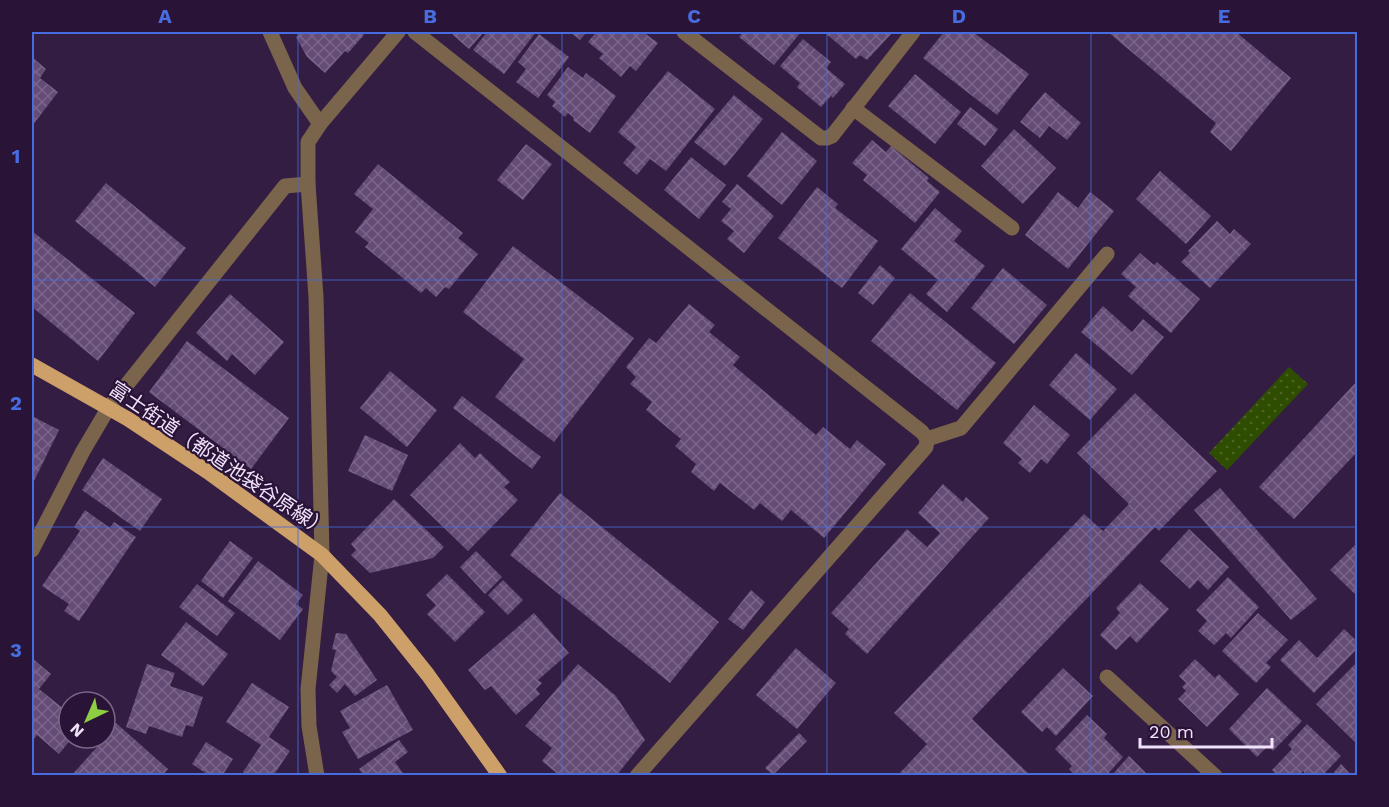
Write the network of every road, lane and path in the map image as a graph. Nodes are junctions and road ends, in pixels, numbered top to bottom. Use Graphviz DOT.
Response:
graph roads {
  1 [pos="270,32"];
  2 [pos="398,32"];
  3 [pos="415,32"];
  4 [pos="684,32"];
  5 [pos="913,32"];
  6 [pos="853,108"];
  7 [pos="320,123"];
  8 [pos="308,184"];
  9 [pos="1012,228"];
  10 [pos="1107,254"];
  11 [pos="32,365"];
  12 [pos="110,407"];
  13 [pos="927,439"];
  14 [pos="32,550"];
  15 [pos="322,555"];
  16 [pos="1107,677"];
  17 [pos="317,776"];
  18 [pos="500,776"];
  19 [pos="637,776"];
  20 [pos="1215,776"];
  1 -- 7 [label="street"];
  2 -- 7 [label="street"];
  3 -- 13 [label="street"];
  4 -- 6 [label="street"];
  5 -- 6 [label="street"];
  6 -- 9 [label="street"];
  7 -- 8 [label="street"];
  8 -- 12 [label="street"];
  8 -- 15 [label="street"];
  10 -- 13 [label="street"];
  11 -- 12 [label="main road, 富士街道（都道池袋谷原線）"];
  12 -- 14 [label="street"];
  12 -- 15 [label="main road, 富士街道（都道池袋谷原線）"];
  13 -- 19 [label="street"];
  15 -- 17 [label="street"];
  15 -- 18 [label="main road, 富士街道（都道池袋谷原線）"];
  16 -- 20 [label="street"];
}
